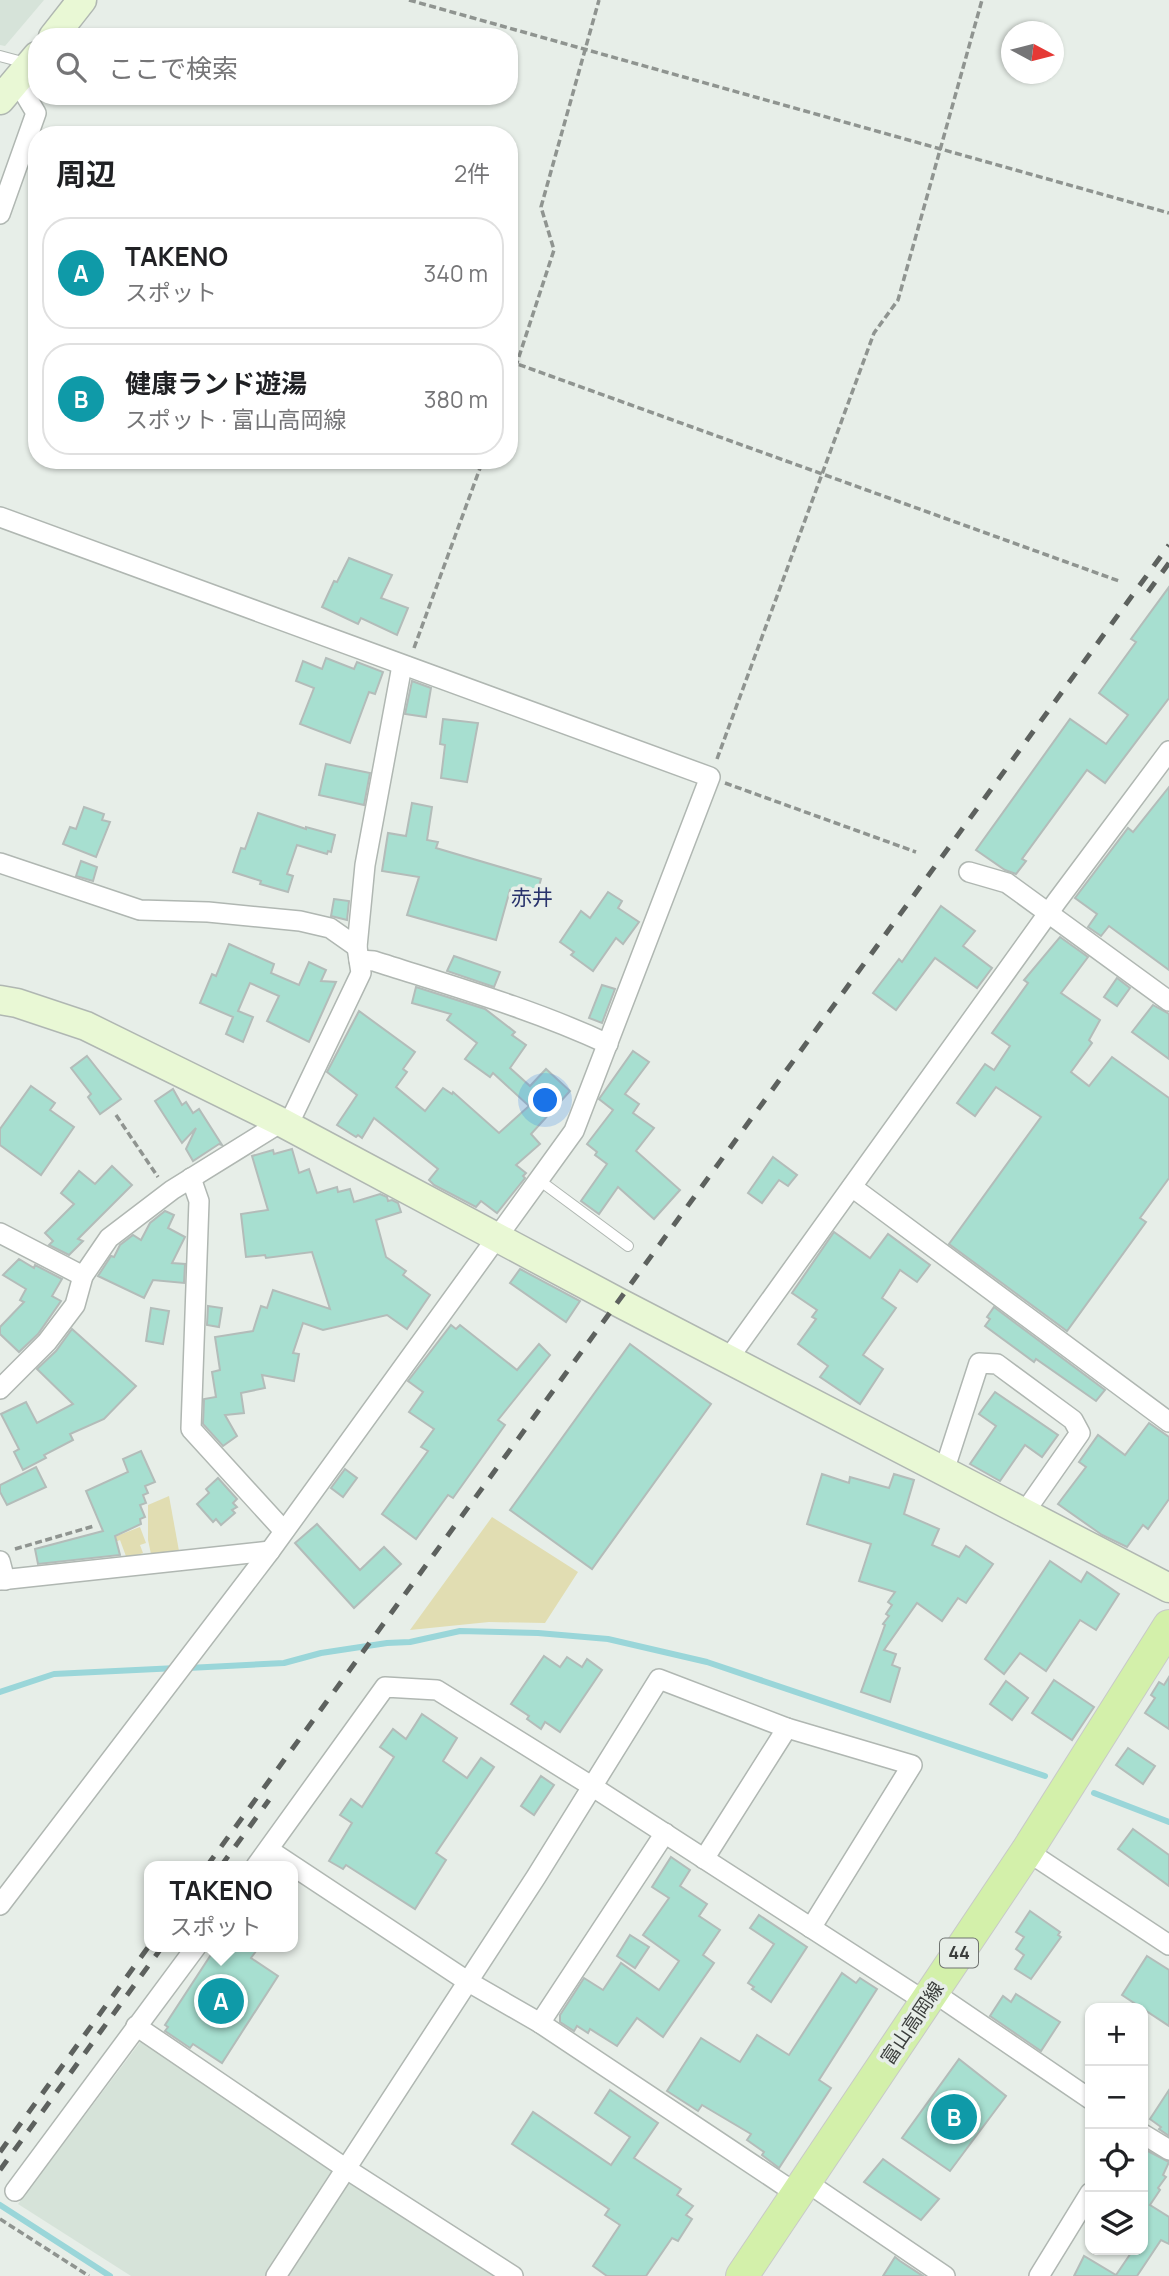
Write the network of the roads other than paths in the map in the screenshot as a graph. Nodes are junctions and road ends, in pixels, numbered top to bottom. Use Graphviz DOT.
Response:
graph roads {
  1 [pos="82,0"];
  2 [pos="60,28"];
  3 [pos="0,56"];
  4 [pos="21,75"];
  5 [pos="28,93"];
  6 [pos="33,105"];
  7 [pos="31,126"];
  8 [pos="28,135"];
  9 [pos="0,214"];
  10 [pos="0,517"];
  11 [pos="408,667"];
  12 [pos="1169,751"];
  13 [pos="0,863"];
  14 [pos="969,872"];
  15 [pos="1048,914"];
  16 [pos="358,954"];
  17 [pos="0,1000"];
  18 [pos="1169,1001"];
  19 [pos="608,1044"];
  20 [pos="283,1123"];
  21 [pos="191,1178"];
  22 [pos="539,1180"];
  23 [pos="852,1186"];
  24 [pos="0,1233"];
  25 [pos="498,1237"];
  26 [pos="628,1246"];
  27 [pos="83,1276"];
  28 [pos="729,1359"];
  29 [pos="0,1389"];
  30 [pos="1169,1422"];
  31 [pos="943,1471"];
  32 [pos="1024,1513"];
  33 [pos="284,1531"];
  34 [pos="270,1550"];
  35 [pos="5,1568"];
  36 [pos="1169,1588"];
  37 [pos="1168,1629"];
  38 [pos="787,1728"];
  39 [pos="593,1787"];
  40 [pos="664,1833"];
  41 [pos="268,1850"];
  42 [pos="1027,1851"];
  43 [pos="705,1859"];
  44 [pos="260,1861"];
  45 [pos="285,1861"];
  46 [pos="298,1870"];
  47 [pos="0,1905"];
  48 [pos="811,1928"];
  49 [pos="1169,1945"];
  50 [pos="191,1952"];
  51 [pos="467,1981"];
  52 [pos="930,1997"];
  53 [pos="540,2023"];
  54 [pos="136,2026"];
  55 [pos="1085,2096"];
  56 [pos="1148,2137"];
  57 [pos="1169,2150"];
  58 [pos="345,2168"];
  59 [pos="801,2187"];
  60 [pos="15,2191"];
  61 [pos="1085,2201"];
  62 [pos="276,2276"];
  63 [pos="513,2276"];
  64 [pos="742,2276"];
  65 [pos="946,2276"];
  66 [pos="1039,2276"];
  1 -- 2 [label="street"];
  3 -- 4 [label="lane"];
  4 -- 5 [label="street"];
  6 -- 7 [label="street"];
  8 -- 9 [label="street"];
  10 -- 11 [label="street"];
  11 -- 16 [label="street"];
  11 -- 19 [label="street"];
  12 -- 15 [label="street"];
  13 -- 16 [label="street"];
  14 -- 15 [label="street"];
  15 -- 18 [label="street"];
  15 -- 23 [label="street"];
  16 -- 19 [label="street"];
  16 -- 20 [label="street"];
  17 -- 20 [label="street"];
  19 -- 22 [label="street"];
  20 -- 21 [label="street"];
  20 -- 25 [label="street"];
  21 -- 27 [label="street"];
  21 -- 33 [label="street"];
  22 -- 25 [label="street"];
  22 -- 26 [label="lane"];
  23 -- 28 [label="street"];
  23 -- 30 [label="street"];
  24 -- 27 [label="street"];
  25 -- 28 [label="street"];
  25 -- 33 [label="street"];
  27 -- 29 [label="street"];
  28 -- 31 [label="street"];
  31 -- 32 [label="street"];
  31 -- 32 [label="street"];
  32 -- 36 [label="street"];
  33 -- 34 [label="street"];
  34 -- 35 [label="street"];
  34 -- 47 [label="street"];
  37 -- 42 [label="main road, 富山高岡線 / 44"];
  38 -- 39 [label="street"];
  38 -- 43 [label="street"];
  38 -- 48 [label="street"];
  39 -- 40 [label="street"];
  39 -- 41 [label="street"];
  39 -- 51 [label="street"];
  40 -- 43 [label="street"];
  40 -- 53 [label="street"];
  41 -- 44 [label="street"];
  41 -- 45 [label="street"];
  42 -- 49 [label="street"];
  42 -- 52 [label="main road, 富山高岡線 / 44"];
  43 -- 48 [label="street"];
  46 -- 51 [label="street"];
  48 -- 52 [label="street"];
  50 -- 54 [label="street"];
  51 -- 53 [label="street"];
  51 -- 58 [label="street"];
  52 -- 55 [label="street"];
  52 -- 59 [label="main road, 富山高岡線 / 44"];
  53 -- 59 [label="street"];
  54 -- 58 [label="street"];
  54 -- 60 [label="street"];
  56 -- 57 [label="street"];
  58 -- 62 [label="street"];
  58 -- 63 [label="street"];
  59 -- 64 [label="main road, 富山高岡線 / 44"];
  59 -- 65 [label="street"];
  61 -- 66 [label="street"];
}
